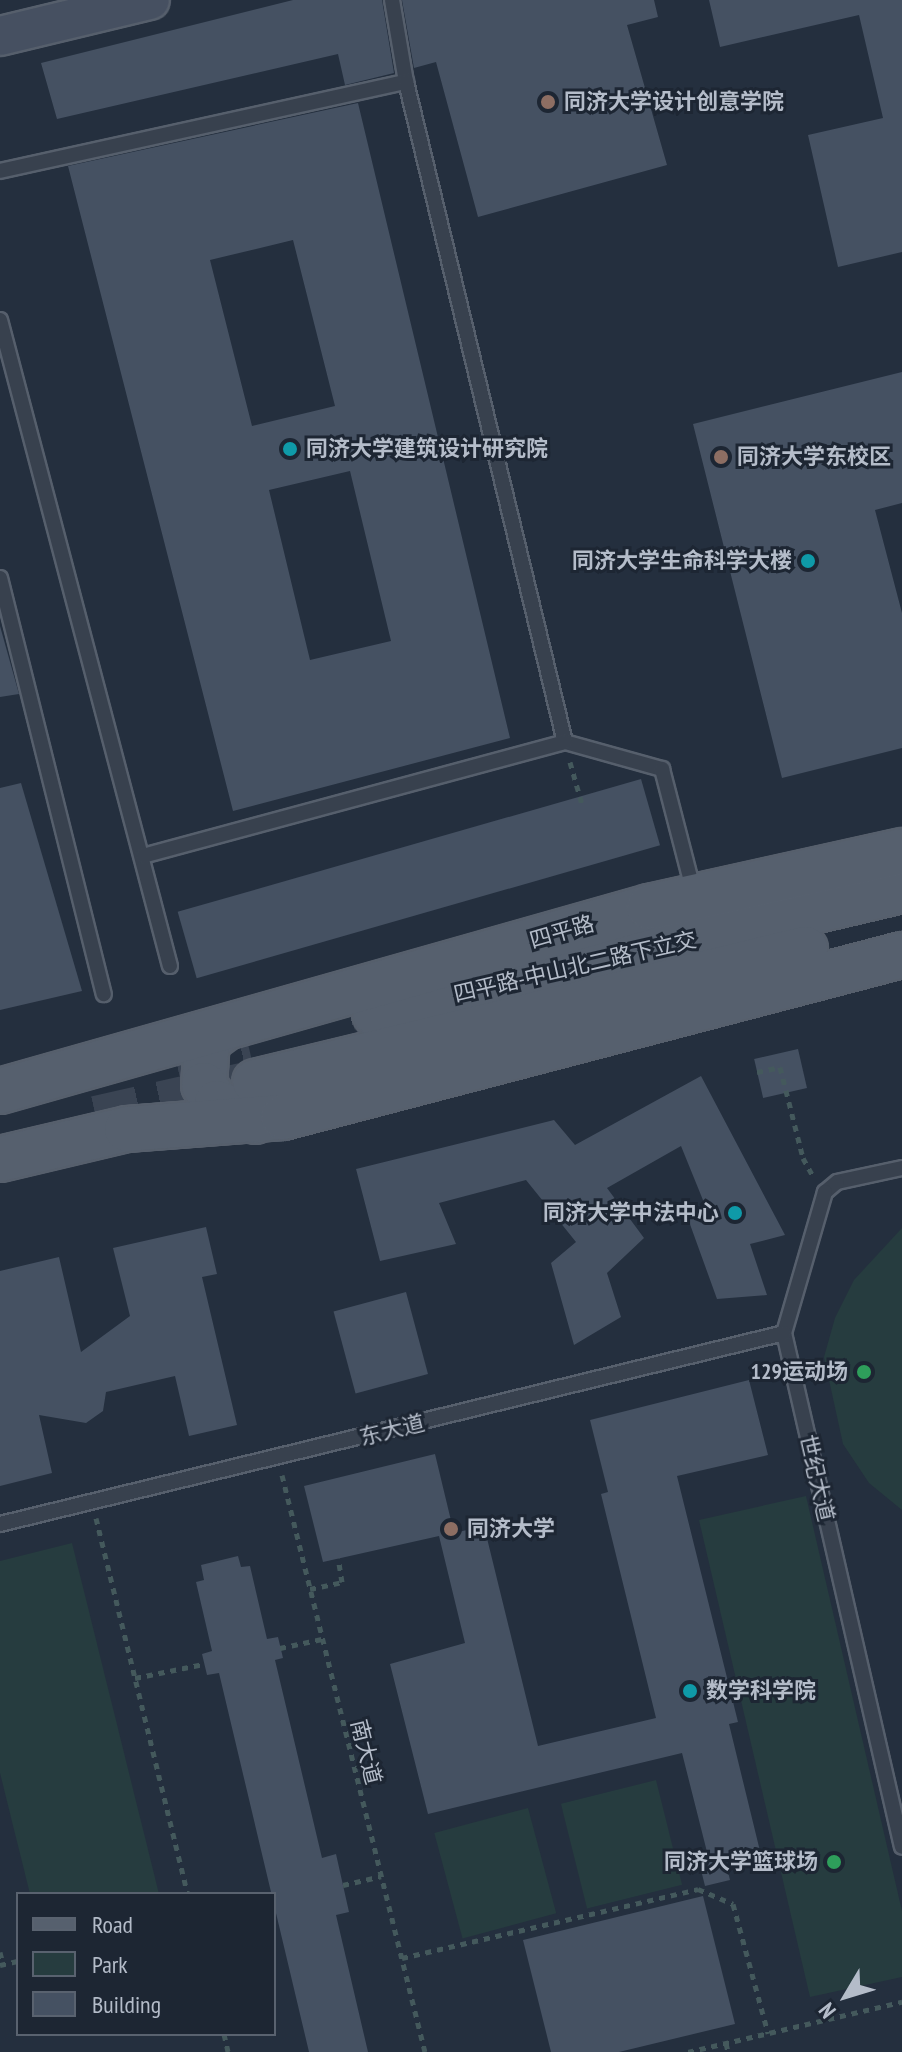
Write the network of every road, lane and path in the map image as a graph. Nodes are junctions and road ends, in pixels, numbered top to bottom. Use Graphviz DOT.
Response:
graph roads {
  1 [pos="150,0"];
  2 [pos="392,0"];
  3 [pos="0,36"];
  4 [pos="406,82"];
  5 [pos="0,171"];
  6 [pos="0,320"];
  7 [pos="0,578"];
  8 [pos="565,742"];
  9 [pos="582,804"];
  10 [pos="902,851"];
  11 [pos="143,856"];
  12 [pos="902,890"];
  13 [pos="695,897"];
  14 [pos="902,930"];
  15 [pos="902,955"];
  16 [pos="170,966"];
  17 [pos="104,994"];
  18 [pos="246,1069"];
  19 [pos="757,1072"];
  20 [pos="0,1091"];
  21 [pos="0,1159"];
  22 [pos="902,1168"];
  23 [pos="825,1192"];
  24 [pos="784,1333"];
  25 [pos="278,1459"];
  26 [pos="91,1500"];
  27 [pos="0,1524"];
  28 [pos="338,1558"];
  29 [pos="310,1589"];
  30 [pos="322,1639"];
  31 [pos="280,1648"];
  32 [pos="204,1664"];
  33 [pos="135,1678"];
  34 [pos="902,1847"];
  35 [pos="381,1876"];
  36 [pos="343,1885"];
  37 [pos="188,1892"];
  38 [pos="0,1952"];
  39 [pos="402,1958"];
  40 [pos="2,1964"];
  41 [pos="902,2002"];
  42 [pos="768,2033"];
  43 [pos="726,2043"];
  44 [pos="425,2052"];
  45 [pos="688,2052"];
  46 [pos="728,2052"];
  1 -- 3 [label="street"];
  2 -- 4 [label="lane"];
  4 -- 5 [label="lane"];
  4 -- 8 [label="lane"];
  6 -- 11 [label="lane"];
  7 -- 17 [label="lane"];
  8 -- 9 [label="path"];
  8 -- 11 [label="lane"];
  8 -- 13 [label="lane"];
  10 -- 13 [label="main road, 四平路"];
  11 -- 16 [label="lane"];
  12 -- 18 [label="main road, 四平路-中山北二路下立交"];
  13 -- 18 [label="main road, 四平路"];
  14 -- 18 [label="main road, 四平路-中山北二路下立交"];
  15 -- 18 [label="main road, 四平路"];
  18 -- 20 [label="main road, 四平路"];
  18 -- 21 [label="main road, 四平路"];
  19 -- 23 [label="path"];
  22 -- 23 [label="lane"];
  23 -- 24 [label="lane, 世纪大道"];
  24 -- 25 [label="lane, 东大道"];
  24 -- 34 [label="lane, 世纪大道"];
  25 -- 26 [label="lane, 东大道"];
  25 -- 29 [label="path, 南大道"];
  26 -- 27 [label="lane, 东大道"];
  26 -- 33 [label="path"];
  28 -- 29 [label="path"];
  29 -- 30 [label="path, 南大道"];
  30 -- 31 [label="path"];
  30 -- 35 [label="path, 南大道"];
  32 -- 33 [label="path"];
  33 -- 37 [label="path"];
  35 -- 36 [label="path"];
  35 -- 39 [label="path, 南大道"];
  38 -- 40 [label="path"];
  39 -- 42 [label="path"];
  39 -- 44 [label="path, 南大道"];
  41 -- 42 [label="path"];
  42 -- 43 [label="path"];
  43 -- 45 [label="path"];
  43 -- 46 [label="path"];
}
